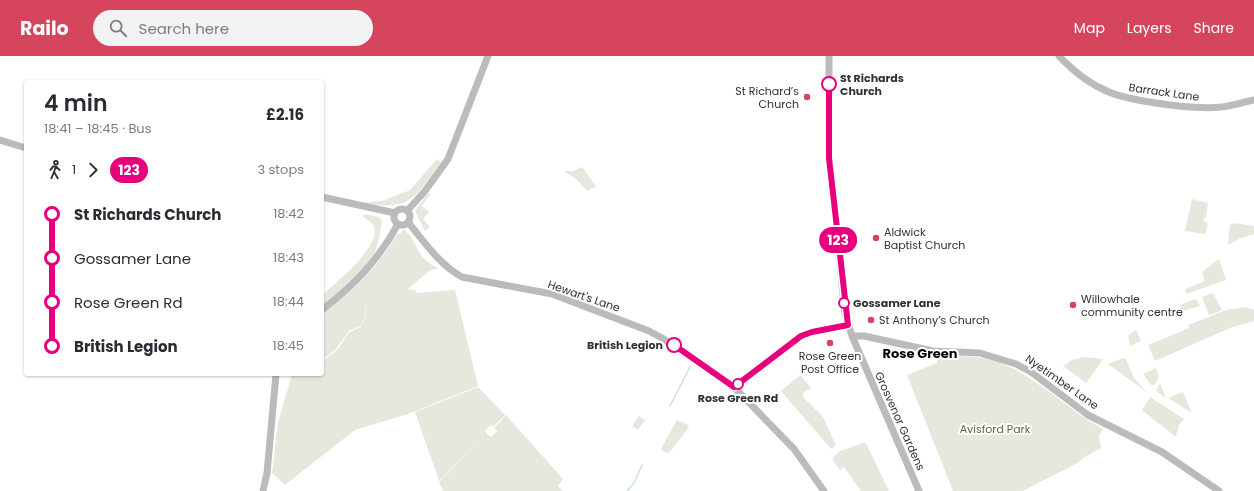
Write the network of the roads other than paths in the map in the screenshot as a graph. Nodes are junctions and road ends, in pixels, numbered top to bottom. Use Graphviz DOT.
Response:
graph roads {
  1 [pos="488,56"];
  2 [pos="829,56"];
  3 [pos="1059,56"];
  4 [pos="1254,100"];
  5 [pos="0,140"];
  6 [pos="24,147"];
  7 [pos="324,197"];
  8 [pos="407,210"];
  9 [pos="395,213"];
  10 [pos="408,222"];
  11 [pos="398,224"];
  12 [pos="324,308"];
  13 [pos="848,325"];
  14 [pos="852,336"];
  15 [pos="276,376"];
  16 [pos="734,387"];
  17 [pos="263,491"];
  18 [pos="824,491"];
  19 [pos="919,491"];
  20 [pos="1219,491"];
  1 -- 8 [label="street"];
  2 -- 13 [label="street, Grosvenor Gardens"];
  3 -- 4 [label="street, Barrack Lane"];
  5 -- 6 [label="street"];
  7 -- 9 [label="street"];
  8 -- 9 [label="street"];
  8 -- 10 [label="street"];
  9 -- 11 [label="street"];
  10 -- 11 [label="street"];
  10 -- 16 [label="street, Hewart's Lane"];
  11 -- 12 [label="street"];
  13 -- 14 [label="street, Grosvenor Gardens"];
  13 -- 16 [label="street"];
  14 -- 19 [label="street, Grosvenor Gardens"];
  14 -- 20 [label="street, Nyetimber Lane"];
  15 -- 17 [label="street"];
  16 -- 18 [label="street, Hewart's Lane"];
}
